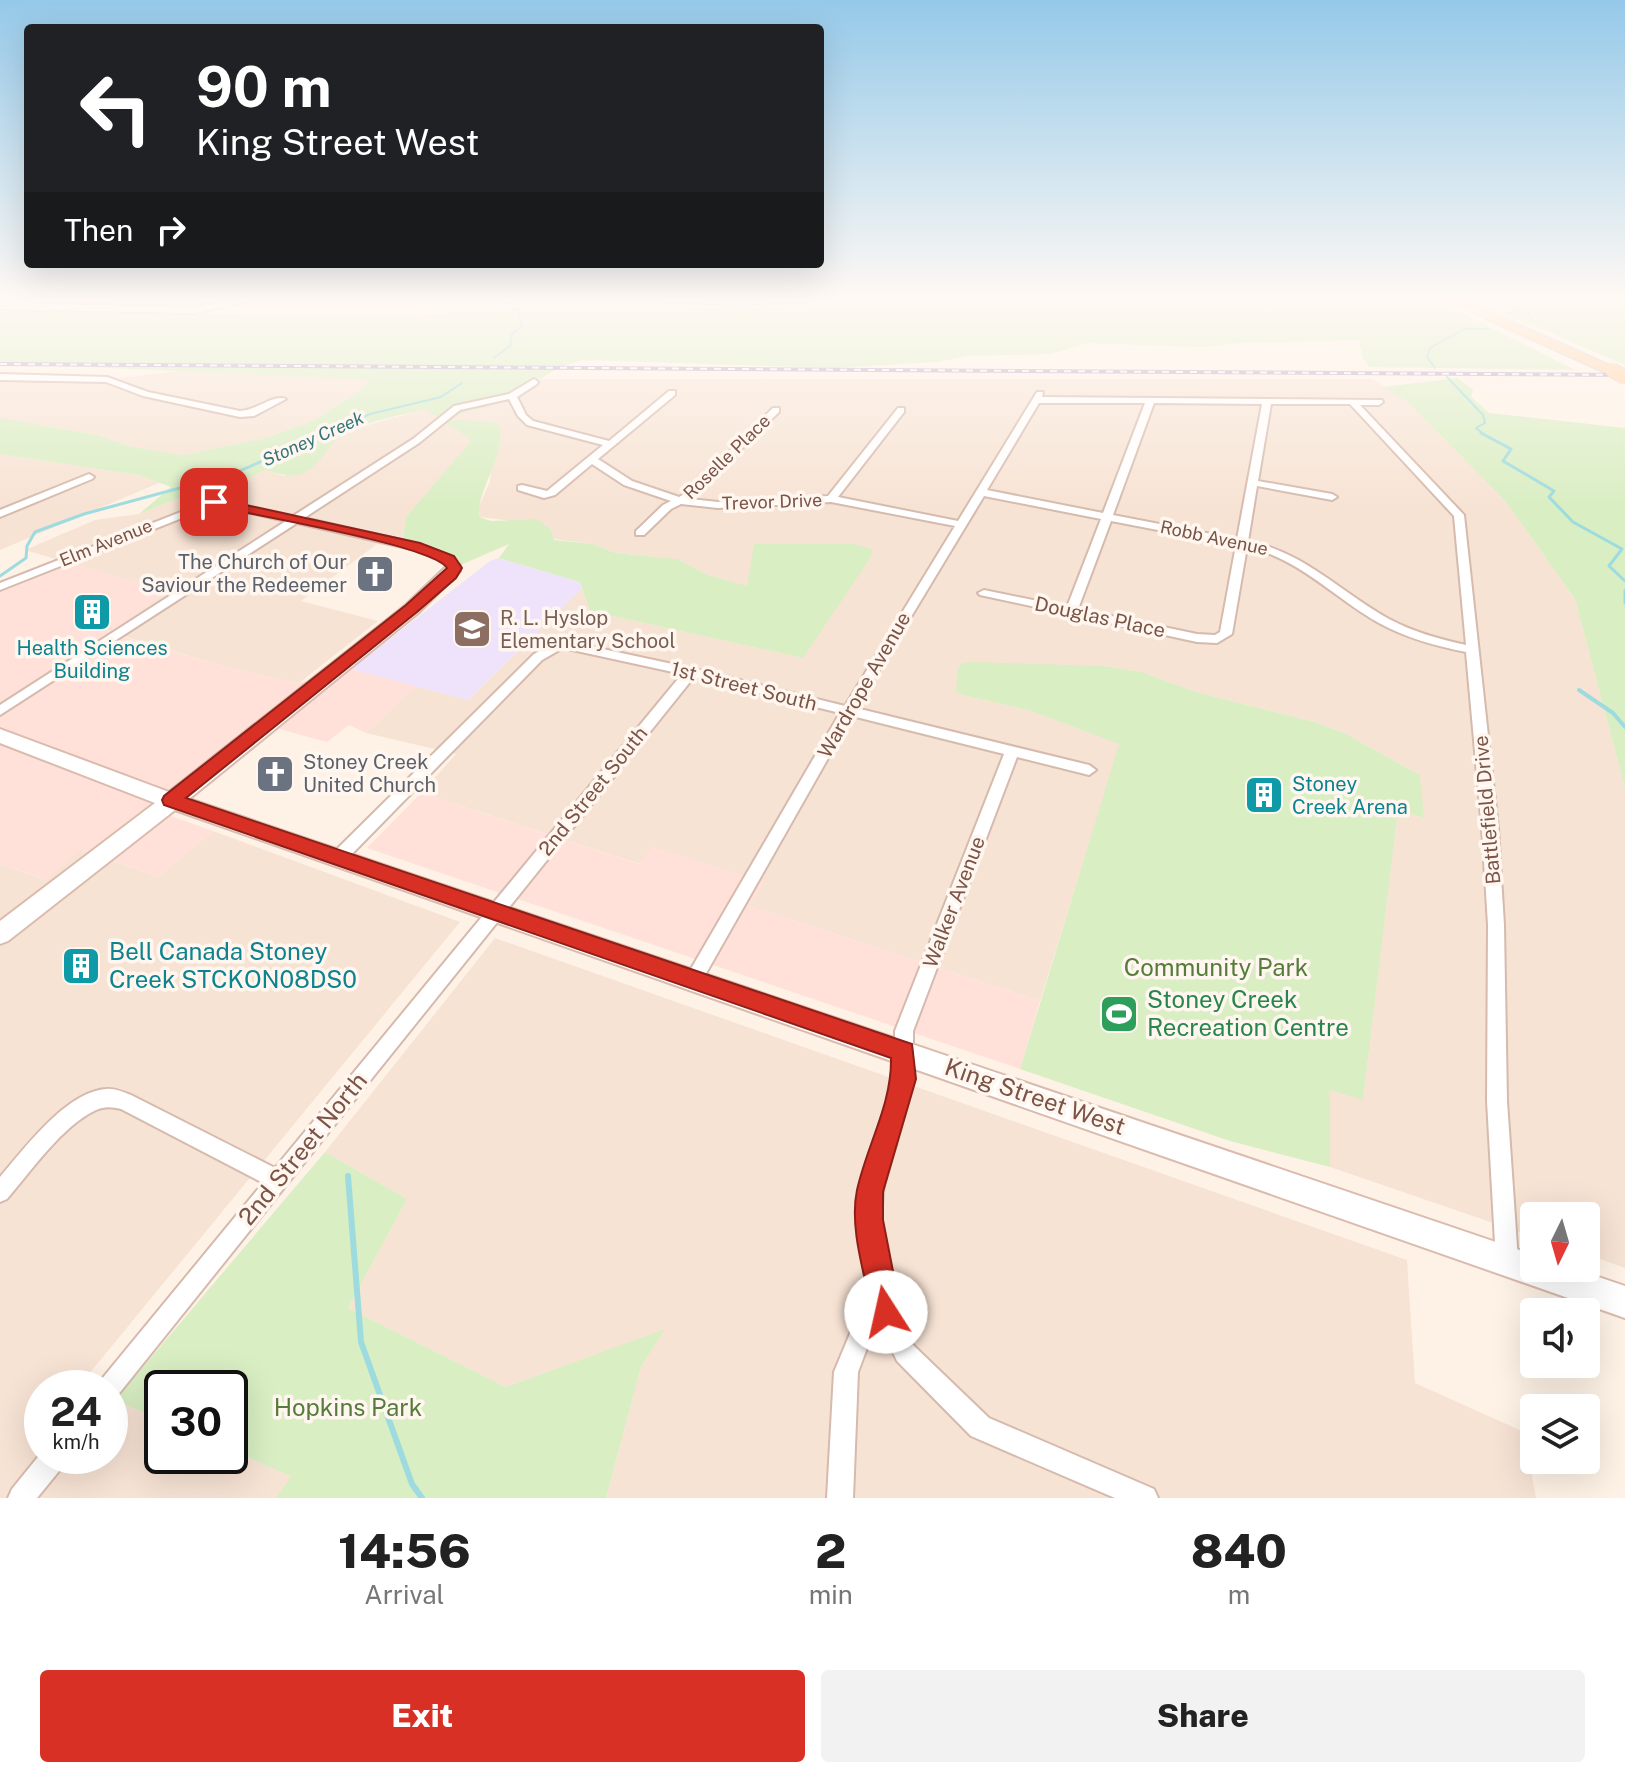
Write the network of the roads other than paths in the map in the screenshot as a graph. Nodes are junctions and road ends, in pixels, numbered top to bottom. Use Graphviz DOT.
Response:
graph roads {
  1 [pos="0,377"];
  2 [pos="534,382"];
  3 [pos="672,393"];
  4 [pos="512,396"];
  5 [pos="282,399"];
  6 [pos="1150,401"];
  7 [pos="1267,402"];
  8 [pos="1353,402"];
  9 [pos="1379,402"];
  10 [pos="776,410"];
  11 [pos="901,410"];
  12 [pos="610,444"];
  13 [pos="593,460"];
  14 [pos="89,477"];
  15 [pos="1255,483"];
  16 [pos="522,488"];
  17 [pos="980,492"];
  18 [pos="1332,497"];
  19 [pos="831,499"];
  20 [pos="682,501"];
  21 [pos="0,514"];
  22 [pos="1109,516"];
  23 [pos="296,519"];
  24 [pos="959,524"];
  25 [pos="640,533"];
  26 [pos="1240,541"];
  27 [pos="454,568"];
  28 [pos="0,587"];
  29 [pos="984,593"];
  30 [pos="1072,610"];
  31 [pos="1473,650"];
  32 [pos="691,672"];
  33 [pos="0,711"];
  34 [pos="847,713"];
  35 [pos="0,736"];
  36 [pos="1011,753"];
  37 [pos="1089,770"];
  38 [pos="171,800"];
  39 [pos="338,858"];
  40 [pos="496,910"];
  41 [pos="0,934"];
  42 [pos="694,979"];
  43 [pos="903,1051"];
  44 [pos="278,1180"];
  45 [pos="0,1192"];
  46 [pos="1507,1261"];
  47 [pos="1625,1302"];
  48 [pos="886,1312"];
  49 [pos="124,1370"];
  50 [pos="40,1474"];
  51 [pos="21,1498"];
  52 [pos="840,1498"];
  53 [pos="1145,1498"];
  1 -- 5 [label="street"];
  2 -- 4 [label="street"];
  3 -- 12 [label="street"];
  4 -- 12 [label="street"];
  4 -- 23 [label="street"];
  6 -- 7 [label="street"];
  6 -- 17 [label="street, Wardrope Avenue"];
  6 -- 22 [label="street"];
  7 -- 8 [label="street"];
  7 -- 15 [label="street"];
  8 -- 9 [label="street"];
  8 -- 31 [label="street, Battlefield Drive"];
  10 -- 20 [label="street, Roselle Place"];
  11 -- 19 [label="street"];
  12 -- 13 [label="street"];
  13 -- 16 [label="street"];
  13 -- 20 [label="street, Trevor Drive"];
  14 -- 21 [label="street"];
  15 -- 18 [label="street"];
  15 -- 26 [label="street"];
  17 -- 22 [label="street, Robb Avenue"];
  17 -- 24 [label="street, Wardrope Avenue"];
  19 -- 20 [label="street, Trevor Drive"];
  19 -- 24 [label="street, Trevor Drive"];
  20 -- 25 [label="street, Roselle Place"];
  22 -- 26 [label="street, Robb Avenue"];
  22 -- 30 [label="street"];
  23 -- 27 [label="street"];
  23 -- 28 [label="street, Elm Avenue"];
  23 -- 33 [label="street"];
  24 -- 34 [label="street, Wardrope Avenue"];
  26 -- 30 [label="street, Douglas Place"];
  26 -- 31 [label="street, Robb Avenue"];
  27 -- 38 [label="main road"];
  29 -- 30 [label="street, Douglas Place"];
  31 -- 46 [label="street, Battlefield Drive"];
  32 -- 34 [label="street, 1st Street South"];
  32 -- 39 [label="street, 1st Street South"];
  32 -- 40 [label="street, 2nd Street South"];
  34 -- 36 [label="street, 1st Street South"];
  34 -- 42 [label="street, Wardrope Avenue"];
  35 -- 38 [label="main road, King Street West"];
  36 -- 37 [label="street, 1st Street South"];
  36 -- 43 [label="street, Walker Avenue"];
  38 -- 39 [label="main road, King Street West"];
  38 -- 41 [label="main road"];
  39 -- 40 [label="main road, King Street West"];
  40 -- 42 [label="main road, King Street West"];
  40 -- 44 [label="street, 2nd Street North"];
  42 -- 43 [label="main road, King Street West"];
  43 -- 46 [label="main road, King Street West"];
  43 -- 48 [label="street, Walker Avenue"];
  44 -- 45 [label="street"];
  44 -- 49 [label="street, 2nd Street North"];
  46 -- 47 [label="main road, King Street West"];
  48 -- 52 [label="street"];
  48 -- 53 [label="street, Walker Avenue"];
  50 -- 51 [label="street"];
}
